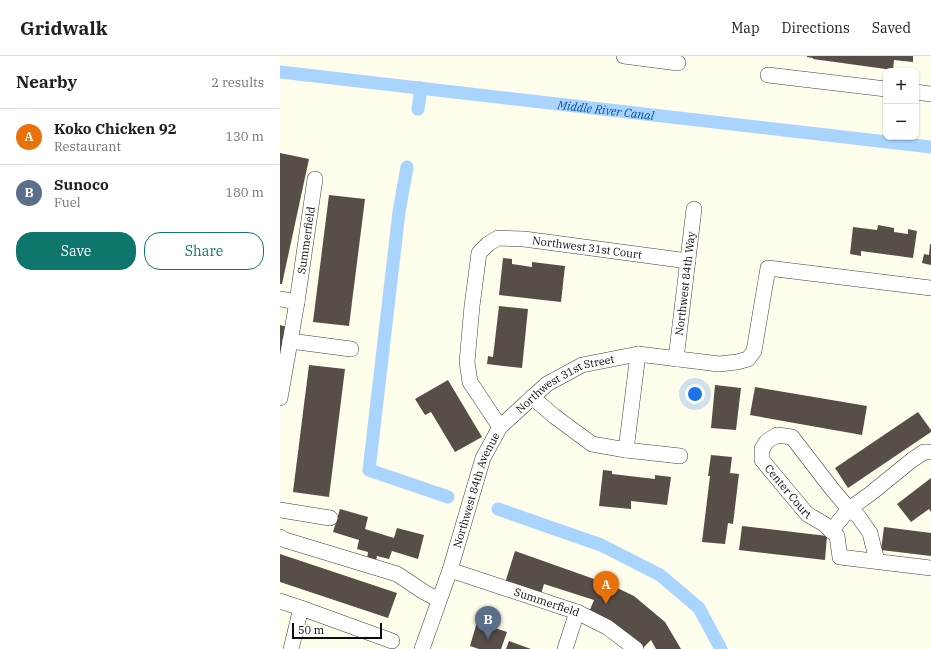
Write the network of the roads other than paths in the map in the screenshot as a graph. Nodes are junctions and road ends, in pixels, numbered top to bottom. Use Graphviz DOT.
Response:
graph roads {
  1 [pos="624,56"];
  2 [pos="678,63"];
  3 [pos="768,75"];
  4 [pos="883,89"];
  5 [pos="919,92"];
  6 [pos="931,94"];
  7 [pos="315,179"];
  8 [pos="694,208"];
  9 [pos="488,244"];
  10 [pos="688,261"];
  11 [pos="931,288"];
  12 [pos="280,299"];
  13 [pos="297,302"];
  14 [pos="290,341"];
  15 [pos="351,349"];
  16 [pos="638,354"];
  17 [pos="676,358"];
  18 [pos="282,375"];
  19 [pos="532,397"];
  20 [pos="280,398"];
  21 [pos="500,427"];
  22 [pos="626,450"];
  23 [pos="931,452"];
  24 [pos="680,456"];
  25 [pos="850,509"];
  26 [pos="280,510"];
  27 [pos="330,518"];
  28 [pos="831,531"];
  29 [pos="280,537"];
  30 [pos="876,561"];
  31 [pos="931,568"];
  32 [pos="450,570"];
  33 [pos="439,600"];
  34 [pos="280,601"];
  35 [pos="301,608"];
  36 [pos="577,612"];
  37 [pos="392,641"];
  38 [pos="291,649"];
  39 [pos="422,649"];
  40 [pos="565,649"];
  41 [pos="636,649"];
  1 -- 2 [label="street"];
  3 -- 4 [label="street"];
  5 -- 6 [label="street"];
  7 -- 13 [label="street, Summerfield"];
  8 -- 10 [label="street, Northwest 84th Way"];
  9 -- 10 [label="street, Northwest 31st Court"];
  9 -- 21 [label="street, Northwest 84th Avenue"];
  10 -- 17 [label="street, Northwest 84th Way"];
  11 -- 17 [label="street"];
  12 -- 13 [label="street"];
  13 -- 14 [label="street, Summerfield"];
  14 -- 15 [label="street"];
  14 -- 18 [label="street, Summerfield"];
  16 -- 17 [label="street"];
  16 -- 19 [label="street, Northwest 31st Street"];
  16 -- 22 [label="street"];
  18 -- 20 [label="street, Summerfield"];
  19 -- 21 [label="street, Northwest 31st Street"];
  19 -- 22 [label="street"];
  21 -- 32 [label="street, Northwest 84th Avenue"];
  22 -- 24 [label="street"];
  23 -- 25 [label="street"];
  25 -- 28 [label="street"];
  25 -- 28 [label="street, Center Court"];
  25 -- 30 [label="street, Center Court"];
  26 -- 27 [label="street"];
  28 -- 30 [label="street, Center Court"];
  29 -- 33 [label="street"];
  30 -- 31 [label="street, Center Court"];
  32 -- 33 [label="street, Northwest 84th Avenue"];
  32 -- 36 [label="street, Summerfield"];
  33 -- 39 [label="street, Northwest 84th Avenue"];
  34 -- 35 [label="street"];
  35 -- 37 [label="street"];
  35 -- 38 [label="street"];
  36 -- 40 [label="street"];
  36 -- 41 [label="street, Summerfield"];
}
